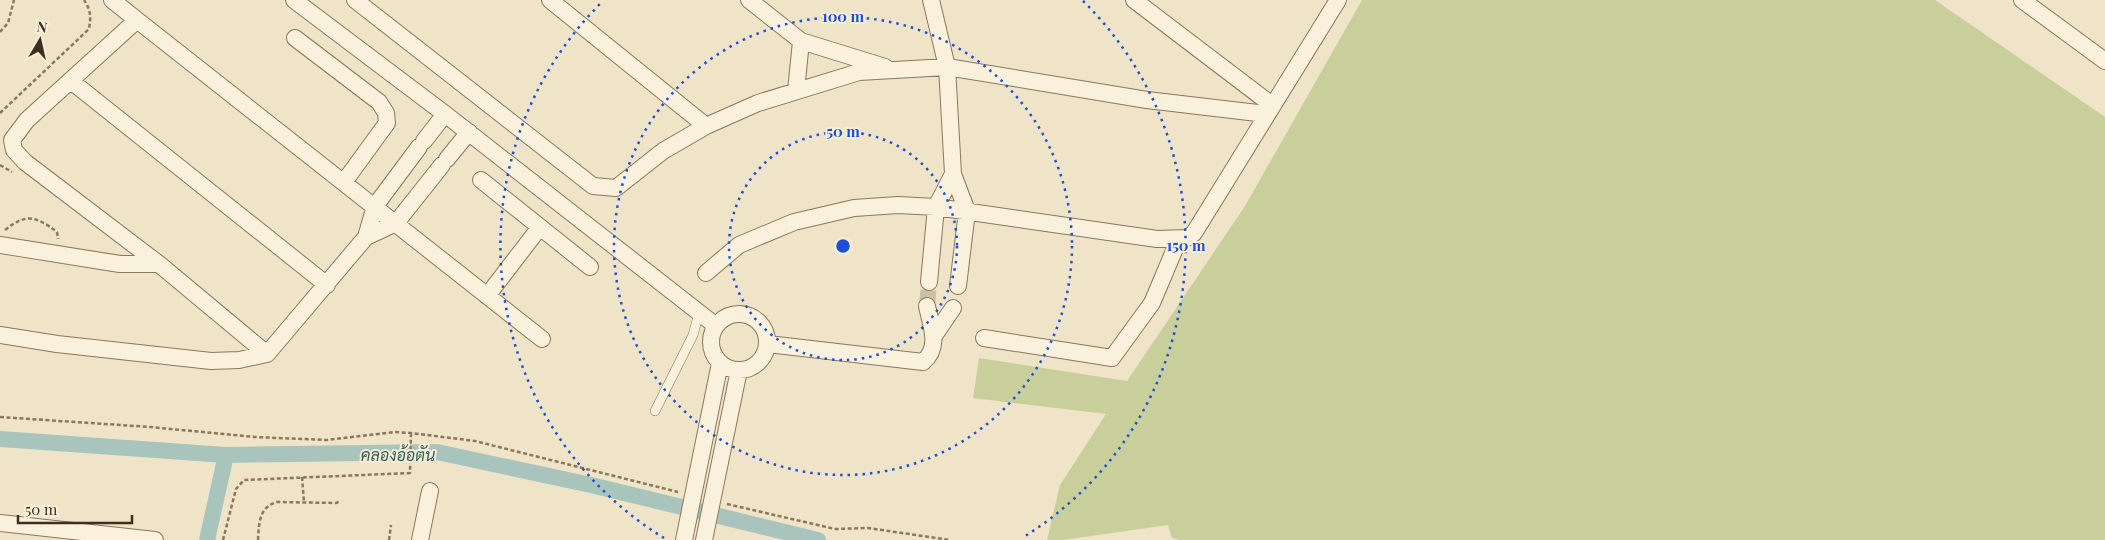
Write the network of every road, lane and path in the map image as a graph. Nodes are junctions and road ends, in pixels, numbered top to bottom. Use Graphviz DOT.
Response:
graph roads {
  1 [pos="14,0"];
  2 [pos="84,0"];
  3 [pos="112,0"];
  4 [pos="294,0"];
  5 [pos="355,0"];
  6 [pos="550,0"];
  7 [pos="749,0"];
  8 [pos="931,0"];
  9 [pos="1134,0"];
  10 [pos="2022,0"];
  11 [pos="1334,2"];
  12 [pos="137,20"];
  13 [pos="0,32"];
  14 [pos="295,38"];
  15 [pos="801,41"];
  16 [pos="2105,61"];
  17 [pos="947,67"];
  18 [pos="897,70"];
  19 [pos="71,81"];
  20 [pos="796,91"];
  21 [pos="1269,109"];
  22 [pos="0,113"];
  23 [pos="445,114"];
  24 [pos="706,126"];
  25 [pos="469,132"];
  26 [pos="953,174"];
  27 [pos="481,180"];
  28 [pos="344,182"];
  29 [pos="375,206"];
  30 [pos="936,207"];
  31 [pos="967,211"];
  32 [pos="396,222"];
  33 [pos="540,227"];
  34 [pos="0,231"];
  35 [pos="366,237"];
  36 [pos="1178,239"];
  37 [pos="0,245"];
  38 [pos="62,255"];
  39 [pos="159,264"];
  40 [pos="590,267"];
  41 [pos="706,273"];
  42 [pos="929,282"];
  43 [pos="327,285"];
  44 [pos="958,286"];
  45 [pos="487,296"];
  46 [pos="926,306"];
  47 [pos="953,308"];
  48 [pos="699,313"];
  49 [pos="716,325"];
  50 [pos="0,335"];
  51 [pos="934,336"];
  52 [pos="984,338"];
  53 [pos="542,339"];
  54 [pos="768,344"];
  55 [pos="267,354"];
  56 [pos="720,363"];
  57 [pos="739,370"];
  58 [pos="655,411"];
  59 [pos="0,417"];
  60 [pos="410,433"];
  61 [pos="302,477"];
  62 [pos="430,491"];
  63 [pos="678,492"];
  64 [pos="341,501"];
  65 [pos="304,502"];
  66 [pos="724,503"];
  67 [pos="0,523"];
  68 [pos="391,525"];
  69 [pos="155,540"];
  70 [pos="223,540"];
  71 [pos="258,540"];
  72 [pos="389,540"];
  73 [pos="420,540"];
  74 [pos="684,540"];
  75 [pos="704,540"];
  76 [pos="950,540"];
  1 -- 13 [label="path"];
  2 -- 22 [label="path"];
  3 -- 12 [label="street"];
  4 -- 23 [label="street"];
  5 -- 24 [label="street"];
  6 -- 24 [label="street"];
  7 -- 15 [label="street"];
  8 -- 17 [label="street"];
  9 -- 21 [label="street"];
  10 -- 16 [label="street"];
  11 -- 21 [label="street"];
  12 -- 19 [label="street"];
  12 -- 28 [label="street"];
  14 -- 28 [label="street"];
  15 -- 18 [label="street"];
  15 -- 20 [label="street"];
  17 -- 18 [label="street"];
  17 -- 21 [label="street"];
  17 -- 26 [label="street"];
  18 -- 20 [label="street"];
  19 -- 39 [label="street"];
  19 -- 43 [label="street"];
  20 -- 24 [label="street"];
  21 -- 36 [label="street"];
  23 -- 25 [label="street"];
  23 -- 29 [label="street"];
  25 -- 32 [label="street"];
  25 -- 48 [label="street"];
  26 -- 30 [label="street"];
  26 -- 31 [label="street"];
  27 -- 33 [label="street"];
  28 -- 29 [label="street"];
  29 -- 32 [label="street"];
  29 -- 35 [label="street"];
  30 -- 31 [label="street"];
  30 -- 41 [label="street"];
  30 -- 42 [label="street"];
  31 -- 36 [label="street"];
  31 -- 44 [label="street"];
  32 -- 35 [label="street"];
  32 -- 45 [label="street"];
  33 -- 40 [label="street"];
  33 -- 45 [label="street"];
  34 -- 38 [label="path"];
  35 -- 43 [label="street"];
  36 -- 52 [label="street"];
  37 -- 38 [label="street"];
  38 -- 39 [label="street"];
  39 -- 55 [label="street"];
  43 -- 55 [label="street"];
  45 -- 53 [label="street"];
  46 -- 51 [label="street"];
  47 -- 51 [label="street"];
  48 -- 49 [label="street"];
  48 -- 58 [label="lane"];
  49 -- 54 [label="street"];
  49 -- 56 [label="street"];
  50 -- 55 [label="street"];
  51 -- 54 [label="street"];
  54 -- 57 [label="street"];
  56 -- 57 [label="street"];
  56 -- 74 [label="street"];
  57 -- 75 [label="street"];
  59 -- 60 [label="path"];
  60 -- 61 [label="path"];
  60 -- 63 [label="path"];
  61 -- 65 [label="path"];
  61 -- 70 [label="path"];
  62 -- 73 [label="street"];
  64 -- 65 [label="path"];
  65 -- 71 [label="path"];
  66 -- 76 [label="path"];
  67 -- 69 [label="street"];
  68 -- 72 [label="path"];
}
